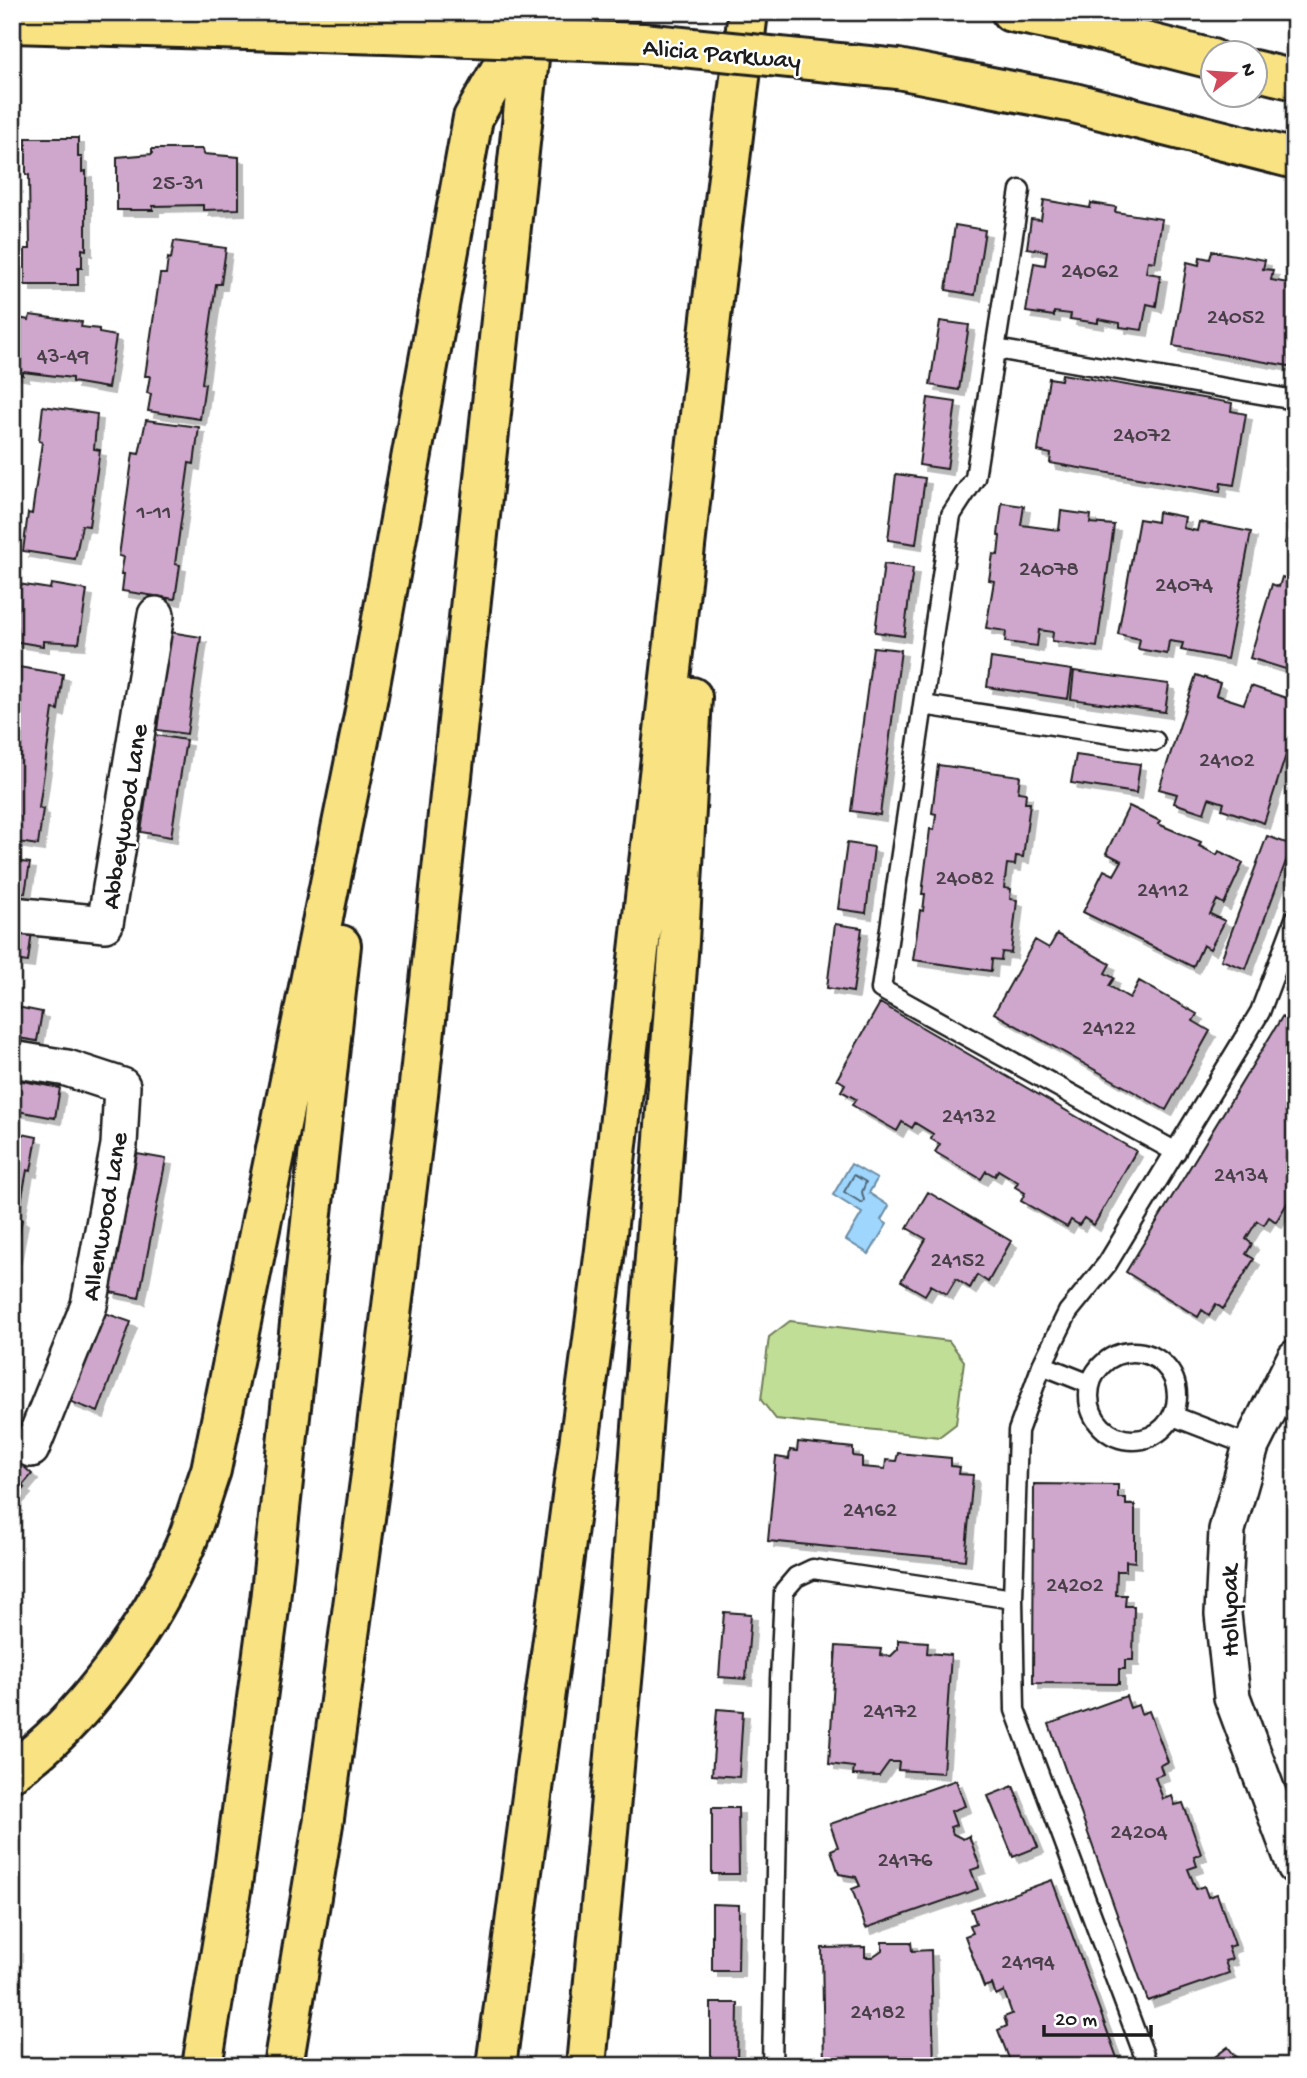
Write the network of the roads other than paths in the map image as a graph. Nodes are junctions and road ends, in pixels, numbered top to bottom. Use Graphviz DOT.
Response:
graph roads {
  1 [pos="533,12"];
  2 [pos="748,12"];
  3 [pos="1012,12"];
  4 [pos="12,23"];
  5 [pos="1198,55"];
  6 [pos="1268,73"];
  7 [pos="1295,80"];
  8 [pos="1295,159"];
  9 [pos="1020,190"];
  10 [pos="713,300"];
  11 [pos="996,349"];
  12 [pos="1295,400"];
  13 [pos="156,615"];
  14 [pos="368,696"];
  15 [pos="923,705"];
  16 [pos="1155,741"];
  17 [pos="12,915"];
  18 [pos="1295,919"];
  19 [pos="12,1059"];
  20 [pos="1176,1152"];
  21 [pos="1295,1358"];
  22 [pos="1042,1365"];
  23 [pos="1090,1384"];
  24 [pos="1173,1416"];
  25 [pos="1251,1447"];
  26 [pos="31,1449"];
  27 [pos="1013,1599"];
  28 [pos="12,1771"];
  29 [pos="1295,1866"];
  30 [pos="202,2066"];
  31 [pos="283,2066"];
  32 [pos="496,2066"];
  33 [pos="586,2066"];
  34 [pos="772,2066"];
  35 [pos="1149,2066"];
  1 -- 14 [label="main road"];
  1 -- 31 [label="main road"];
  2 -- 10 [label="main road"];
  3 -- 5 [label="main road"];
  4 -- 8 [label="main road, Alicia Parkway, bridge"];
  6 -- 7 [label="main road"];
  9 -- 11 [label="lane"];
  10 -- 32 [label="main road"];
  10 -- 33 [label="main road"];
  11 -- 12 [label="lane"];
  11 -- 15 [label="lane"];
  13 -- 17 [label="street, Abbeywood Lane"];
  14 -- 28 [label="main road"];
  14 -- 30 [label="main road"];
  15 -- 16 [label="lane"];
  15 -- 20 [label="lane"];
  18 -- 20 [label="lane"];
  19 -- 26 [label="street, Allenwood Lane"];
  20 -- 22 [label="lane"];
  21 -- 25 [label="street, Hollyoak"];
  22 -- 23 [label="lane"];
  22 -- 27 [label="lane"];
  23 -- 24 [label="lane"];
  23 -- 24 [label="lane"];
  24 -- 25 [label="lane"];
  25 -- 29 [label="street, Hollyoak"];
  27 -- 34 [label="lane"];
  27 -- 35 [label="lane"];
}
